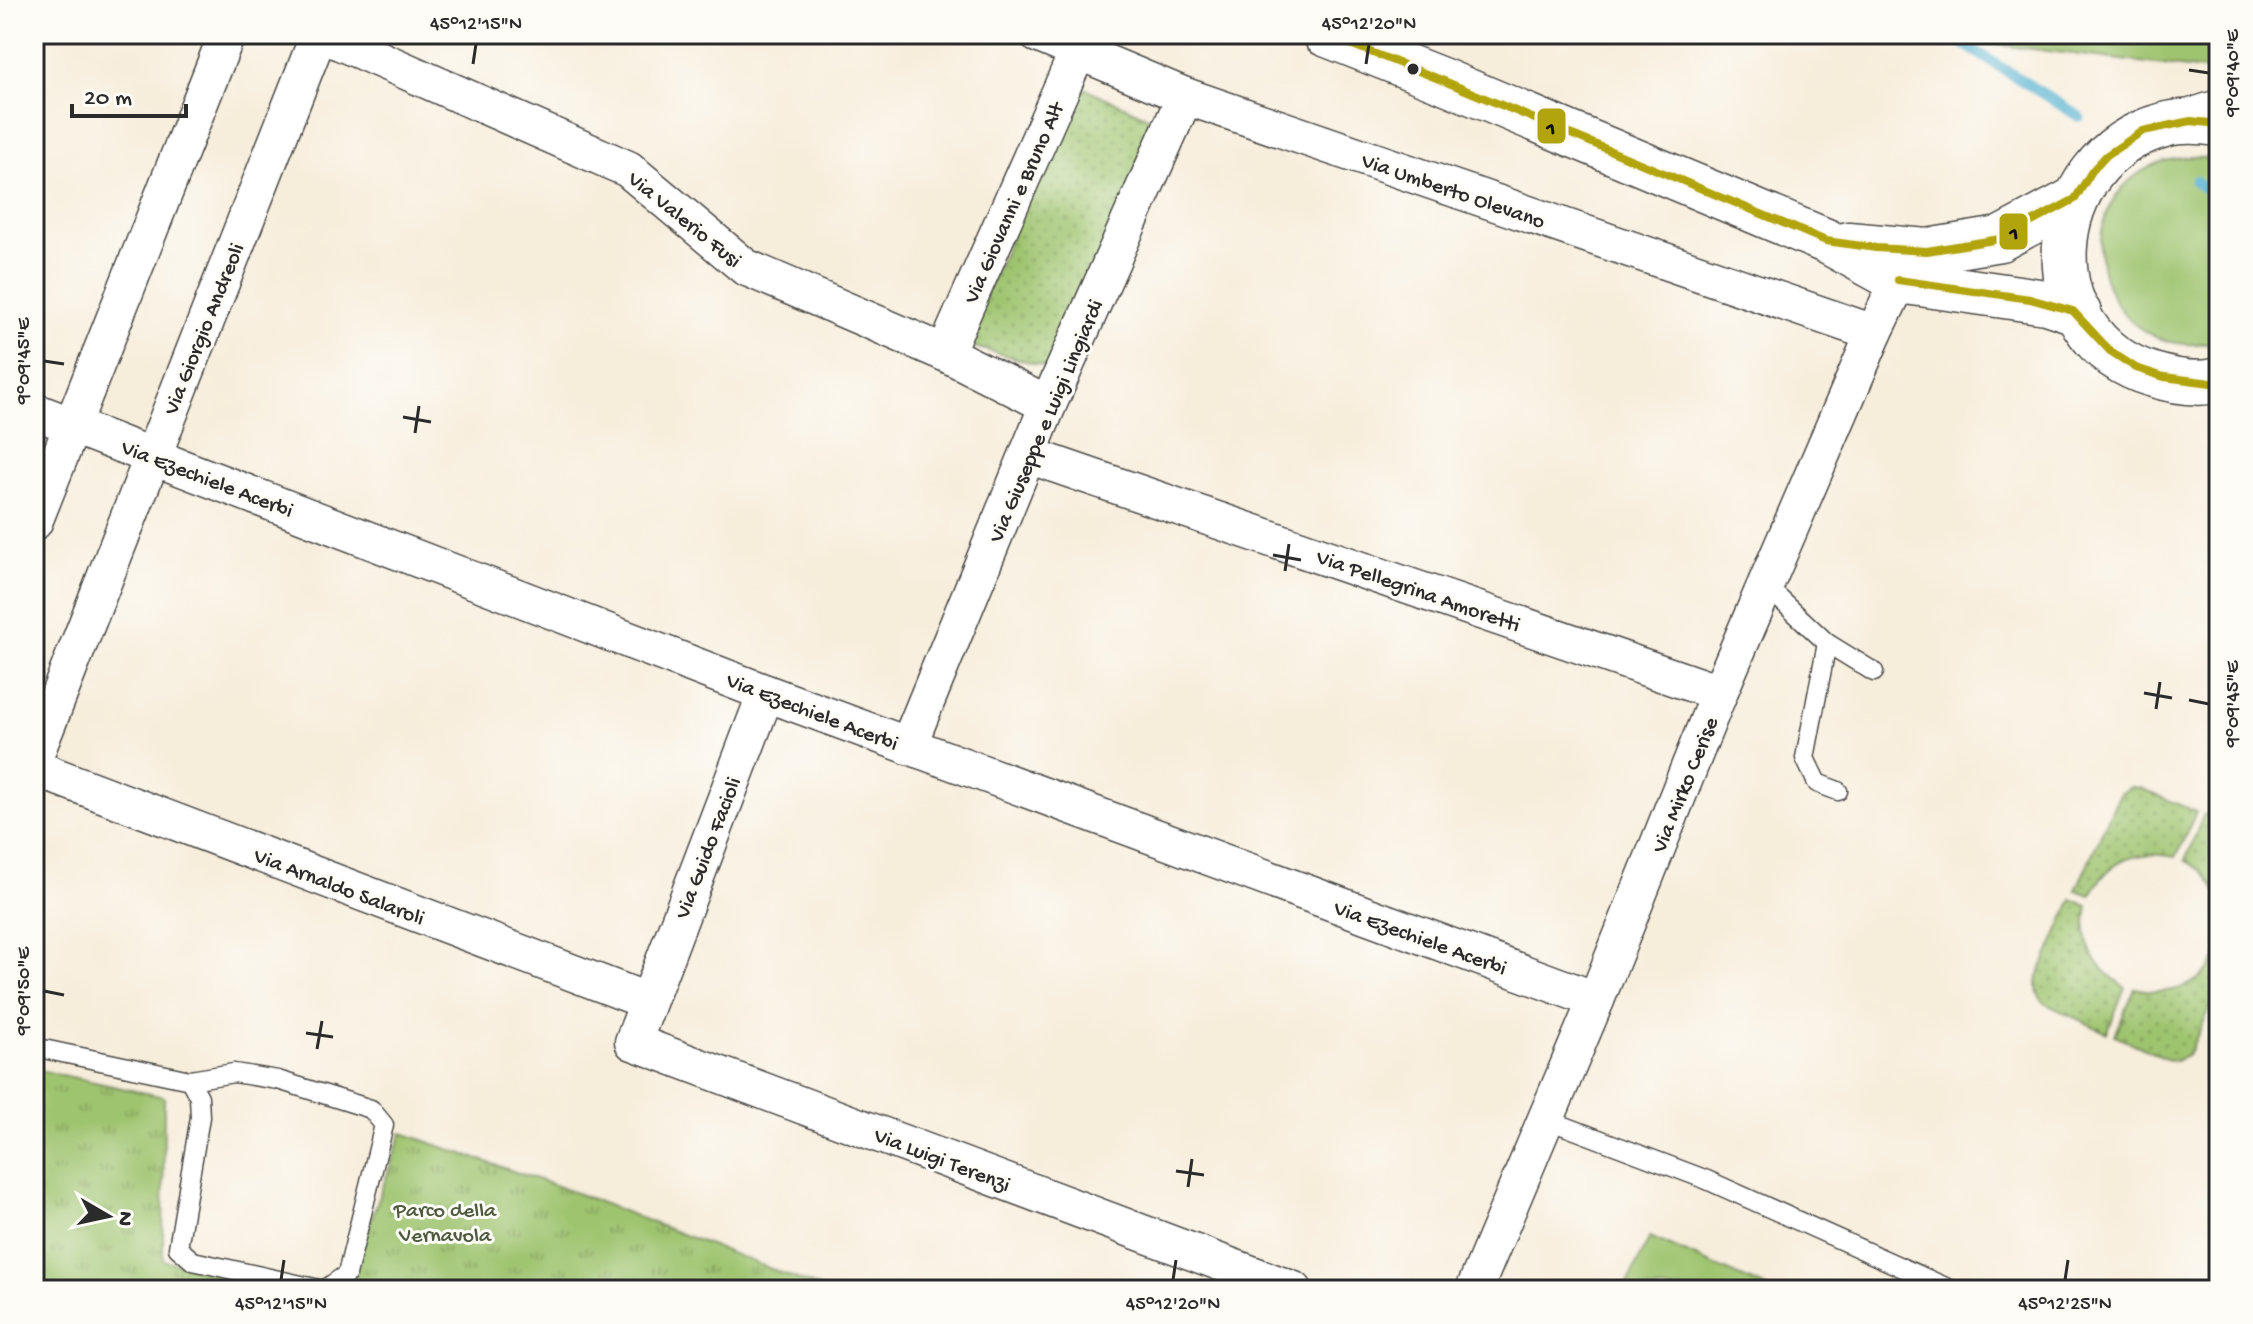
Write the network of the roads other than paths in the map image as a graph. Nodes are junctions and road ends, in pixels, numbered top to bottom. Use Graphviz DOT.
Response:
graph roads {
  1 [pos="227,34"];
  2 [pos="321,34"];
  3 [pos="1037,34"];
  4 [pos="1325,34"];
  5 [pos="1078,51"];
  6 [pos="1185,96"];
  7 [pos="2210,119"];
  8 [pos="2075,199"];
  9 [pos="1826,241"];
  10 [pos="1899,281"];
  11 [pos="2079,313"];
  12 [pos="1874,333"];
  13 [pos="945,353"];
  14 [pos="2217,382"];
  15 [pos="1048,405"];
  16 [pos="34,411"];
  17 [pos="74,426"];
  18 [pos="151,455"];
  19 [pos="1028,455"];
  20 [pos="34,522"];
  21 [pos="1766,586"];
  22 [pos="1827,643"];
  23 [pos="1874,672"];
  24 [pos="766,693"];
  25 [pos="1719,693"];
  26 [pos="908,746"];
  27 [pos="34,758"];
  28 [pos="34,768"];
  29 [pos="1838,791"];
  30 [pos="1596,1000"];
  31 [pos="647,1001"];
  32 [pos="34,1047"];
  33 [pos="190,1080"];
  34 [pos="1546,1119"];
  35 [pos="1294,1290"];
  36 [pos="1474,1290"];
  37 [pos="1952,1290"];
  1 -- 17 [label="street"];
  2 -- 13 [label="street, Via Valerio Fusi"];
  2 -- 18 [label="street, Via Giorgio Andreoli"];
  3 -- 5 [label="street, Via Umberto Olevano"];
  4 -- 9 [label="street"];
  5 -- 6 [label="street, Via Umberto Olevano"];
  5 -- 13 [label="street, Via Giovanni e Bruno Alt"];
  6 -- 12 [label="street, Via Umberto Olevano"];
  6 -- 15 [label="street, Via Giuseppe e Luigi Lingiardi"];
  7 -- 8 [label="street"];
  8 -- 9 [label="street"];
  8 -- 11 [label="street"];
  9 -- 10 [label="street"];
  10 -- 11 [label="street"];
  10 -- 12 [label="street, Via Mirko Cerise"];
  11 -- 14 [label="street"];
  12 -- 21 [label="street, Via Mirko Cerise"];
  13 -- 15 [label="street, Via Valerio Fusi"];
  15 -- 19 [label="street, Via Giuseppe e Luigi Lingiardi"];
  16 -- 17 [label="street, Via Ezechiele Acerbi"];
  17 -- 18 [label="street, Via Ezechiele Acerbi"];
  17 -- 20 [label="street"];
  18 -- 24 [label="street, Via Ezechiele Acerbi"];
  18 -- 27 [label="street, Via Giorgio Andreoli"];
  19 -- 25 [label="street, Via Pellegrina Amoretti"];
  19 -- 26 [label="street, Via Giuseppe e Luigi Lingiardi"];
  21 -- 22 [label="lane"];
  21 -- 25 [label="street, Via Mirko Cerise"];
  22 -- 23 [label="lane"];
  22 -- 29 [label="lane"];
  24 -- 26 [label="street, Via Ezechiele Acerbi"];
  24 -- 31 [label="street, Via Guido Facioli"];
  25 -- 30 [label="street, Via Mirko Cerise"];
  26 -- 30 [label="street, Via Ezechiele Acerbi"];
  28 -- 31 [label="street, Via Arnaldo Salaroli"];
  30 -- 34 [label="street, Via Mirko Cerise"];
  31 -- 35 [label="street, Via Luigi Terenzi"];
  32 -- 33 [label="lane"];
  33 -- 33 [label="lane"];
  34 -- 36 [label="street, Via Mirko Cerise"];
  34 -- 37 [label="lane"];
}
